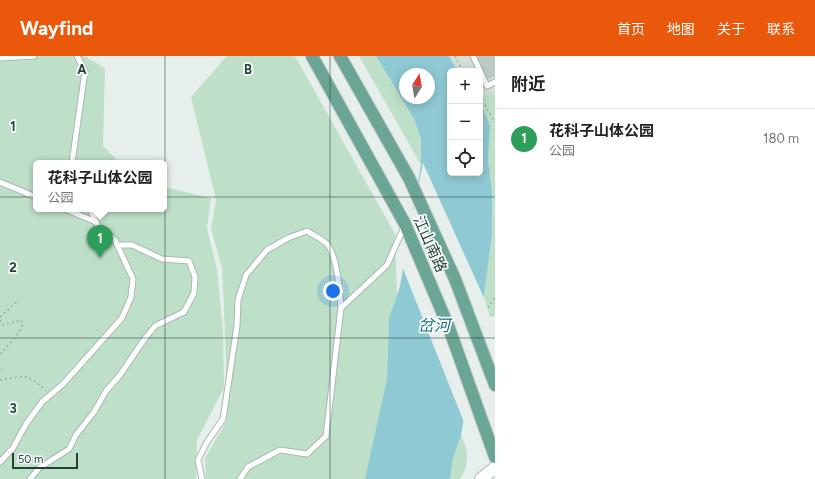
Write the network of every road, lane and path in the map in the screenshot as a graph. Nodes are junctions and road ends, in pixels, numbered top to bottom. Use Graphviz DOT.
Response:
graph roads {
  1 [pos="34,56"];
  2 [pos="77,56"];
  3 [pos="312,56"];
  4 [pos="340,56"];
  5 [pos="455,56"];
  6 [pos="472,56"];
  7 [pos="0,58"];
  8 [pos="461,68"];
  9 [pos="478,68"];
  10 [pos="483,77"];
  11 [pos="495,82"];
  12 [pos="483,101"];
  13 [pos="495,123"];
  14 [pos="72,160"];
  15 [pos="0,182"];
  16 [pos="33,196"];
  17 [pos="72,212"];
  18 [pos="91,212"];
  19 [pos="96,222"];
  20 [pos="406,227"];
  21 [pos="117,245"];
  22 [pos="495,297"];
  23 [pos="18,301"];
  24 [pos="341,308"];
  25 [pos="488,308"];
  26 [pos="0,317"];
  27 [pos="0,320"];
  28 [pos="0,354"];
  29 [pos="0,380"];
  30 [pos="495,385"];
  31 [pos="50,395"];
  32 [pos="495,457"];
  33 [pos="0,462"];
  34 [pos="495,468"];
  35 [pos="30,479"];
  36 [pos="202,479"];
  37 [pos="240,479"];
  38 [pos="481,479"];
  1 -- 7 [label="lane"];
  2 -- 14 [label="lane"];
  3 -- 20 [label="main road, 江山南路"];
  4 -- 30 [label="main road, 江山南路"];
  5 -- 8 [label="path"];
  6 -- 9 [label="lane"];
  10 -- 11 [label="lane"];
  12 -- 13 [label="path"];
  15 -- 16 [label="lane"];
  17 -- 19 [label="lane"];
  18 -- 19 [label="lane"];
  19 -- 21 [label="lane"];
  20 -- 24 [label="lane"];
  20 -- 32 [label="main road, 江山南路"];
  21 -- 31 [label="lane"];
  21 -- 35 [label="lane"];
  22 -- 25 [label="path"];
  23 -- 26 [label="path"];
  24 -- 36 [label="lane"];
  24 -- 37 [label="lane"];
  27 -- 28 [label="path"];
  29 -- 31 [label="path"];
  31 -- 33 [label="lane"];
  34 -- 38 [label="main road"];
}
